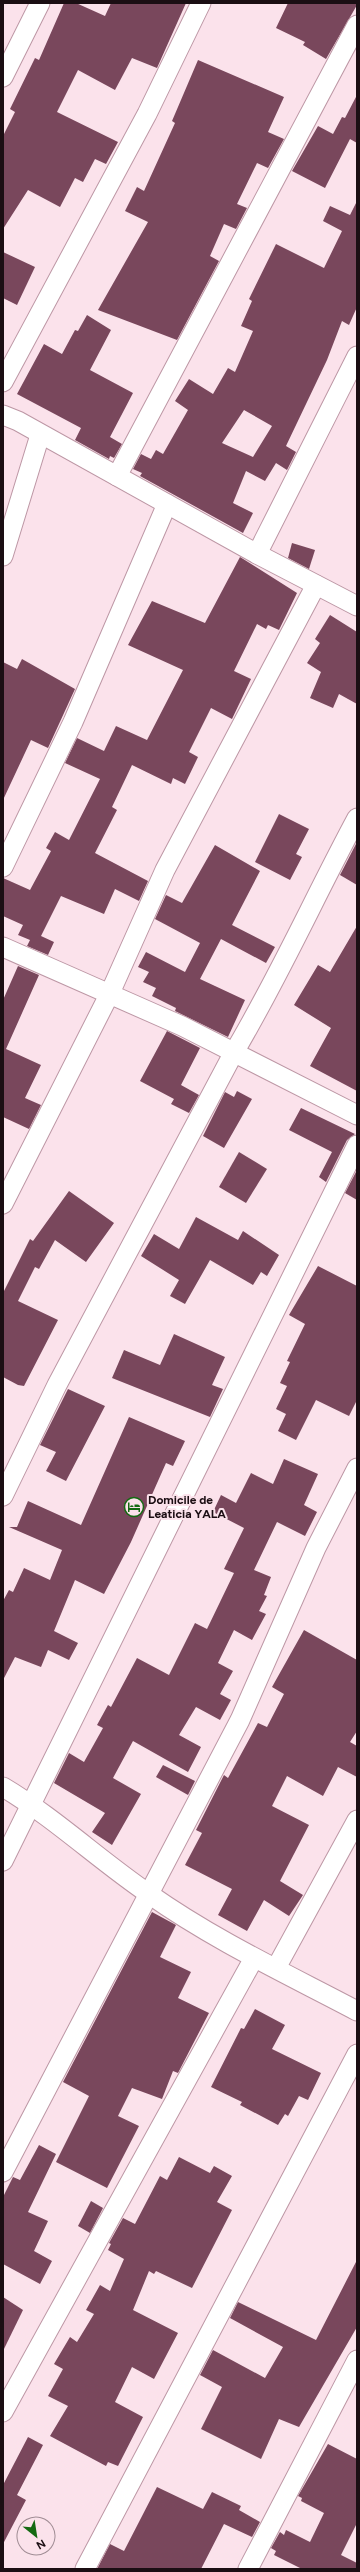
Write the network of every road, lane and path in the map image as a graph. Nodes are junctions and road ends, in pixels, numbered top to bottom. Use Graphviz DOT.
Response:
graph roads {
  1 [pos="40,3"];
  2 [pos="201,3"];
  3 [pos="357,25"];
  4 [pos="3,77"];
  5 [pos="357,356"];
  6 [pos="3,382"];
  7 [pos="3,415"];
  8 [pos="40,435"];
  9 [pos="117,476"];
  10 [pos="167,504"];
  11 [pos="257,554"];
  12 [pos="3,556"];
  13 [pos="316,585"];
  14 [pos="357,606"];
  15 [pos="357,818"];
  16 [pos="3,867"];
  17 [pos="3,947"];
  18 [pos="110,993"];
  19 [pos="233,1054"];
  20 [pos="357,1115"];
  21 [pos="357,1145"];
  22 [pos="3,1204"];
  23 [pos="357,1468"];
  24 [pos="3,1496"];
  25 [pos="3,1787"];
  26 [pos="31,1804"];
  27 [pos="357,1820"];
  28 [pos="3,1861"];
  29 [pos="149,1895"];
  30 [pos="254,1958"];
  31 [pos="276,1968"];
  32 [pos="357,2011"];
  33 [pos="357,2054"];
  34 [pos="3,2172"];
  35 [pos="357,2360"];
  36 [pos="3,2412"];
  37 [pos="85,2569"];
  38 [pos="248,2569"];
  1 -- 4 [label="street"];
  2 -- 6 [label="street"];
  3 -- 9 [label="street"];
  5 -- 11 [label="street"];
  7 -- 8 [label="street"];
  8 -- 9 [label="street"];
  8 -- 12 [label="street"];
  9 -- 10 [label="street"];
  10 -- 11 [label="street"];
  10 -- 16 [label="street"];
  11 -- 13 [label="street"];
  13 -- 14 [label="street"];
  13 -- 18 [label="street"];
  15 -- 19 [label="street"];
  17 -- 18 [label="street"];
  18 -- 19 [label="street"];
  18 -- 22 [label="street"];
  19 -- 20 [label="street"];
  19 -- 24 [label="street"];
  21 -- 26 [label="street"];
  23 -- 29 [label="street"];
  25 -- 26 [label="street"];
  26 -- 28 [label="street"];
  26 -- 29 [label="street"];
  27 -- 31 [label="street"];
  29 -- 30 [label="street"];
  29 -- 34 [label="street"];
  30 -- 31 [label="street"];
  30 -- 36 [label="street"];
  31 -- 32 [label="street"];
  33 -- 37 [label="street"];
  35 -- 38 [label="street"];
}
